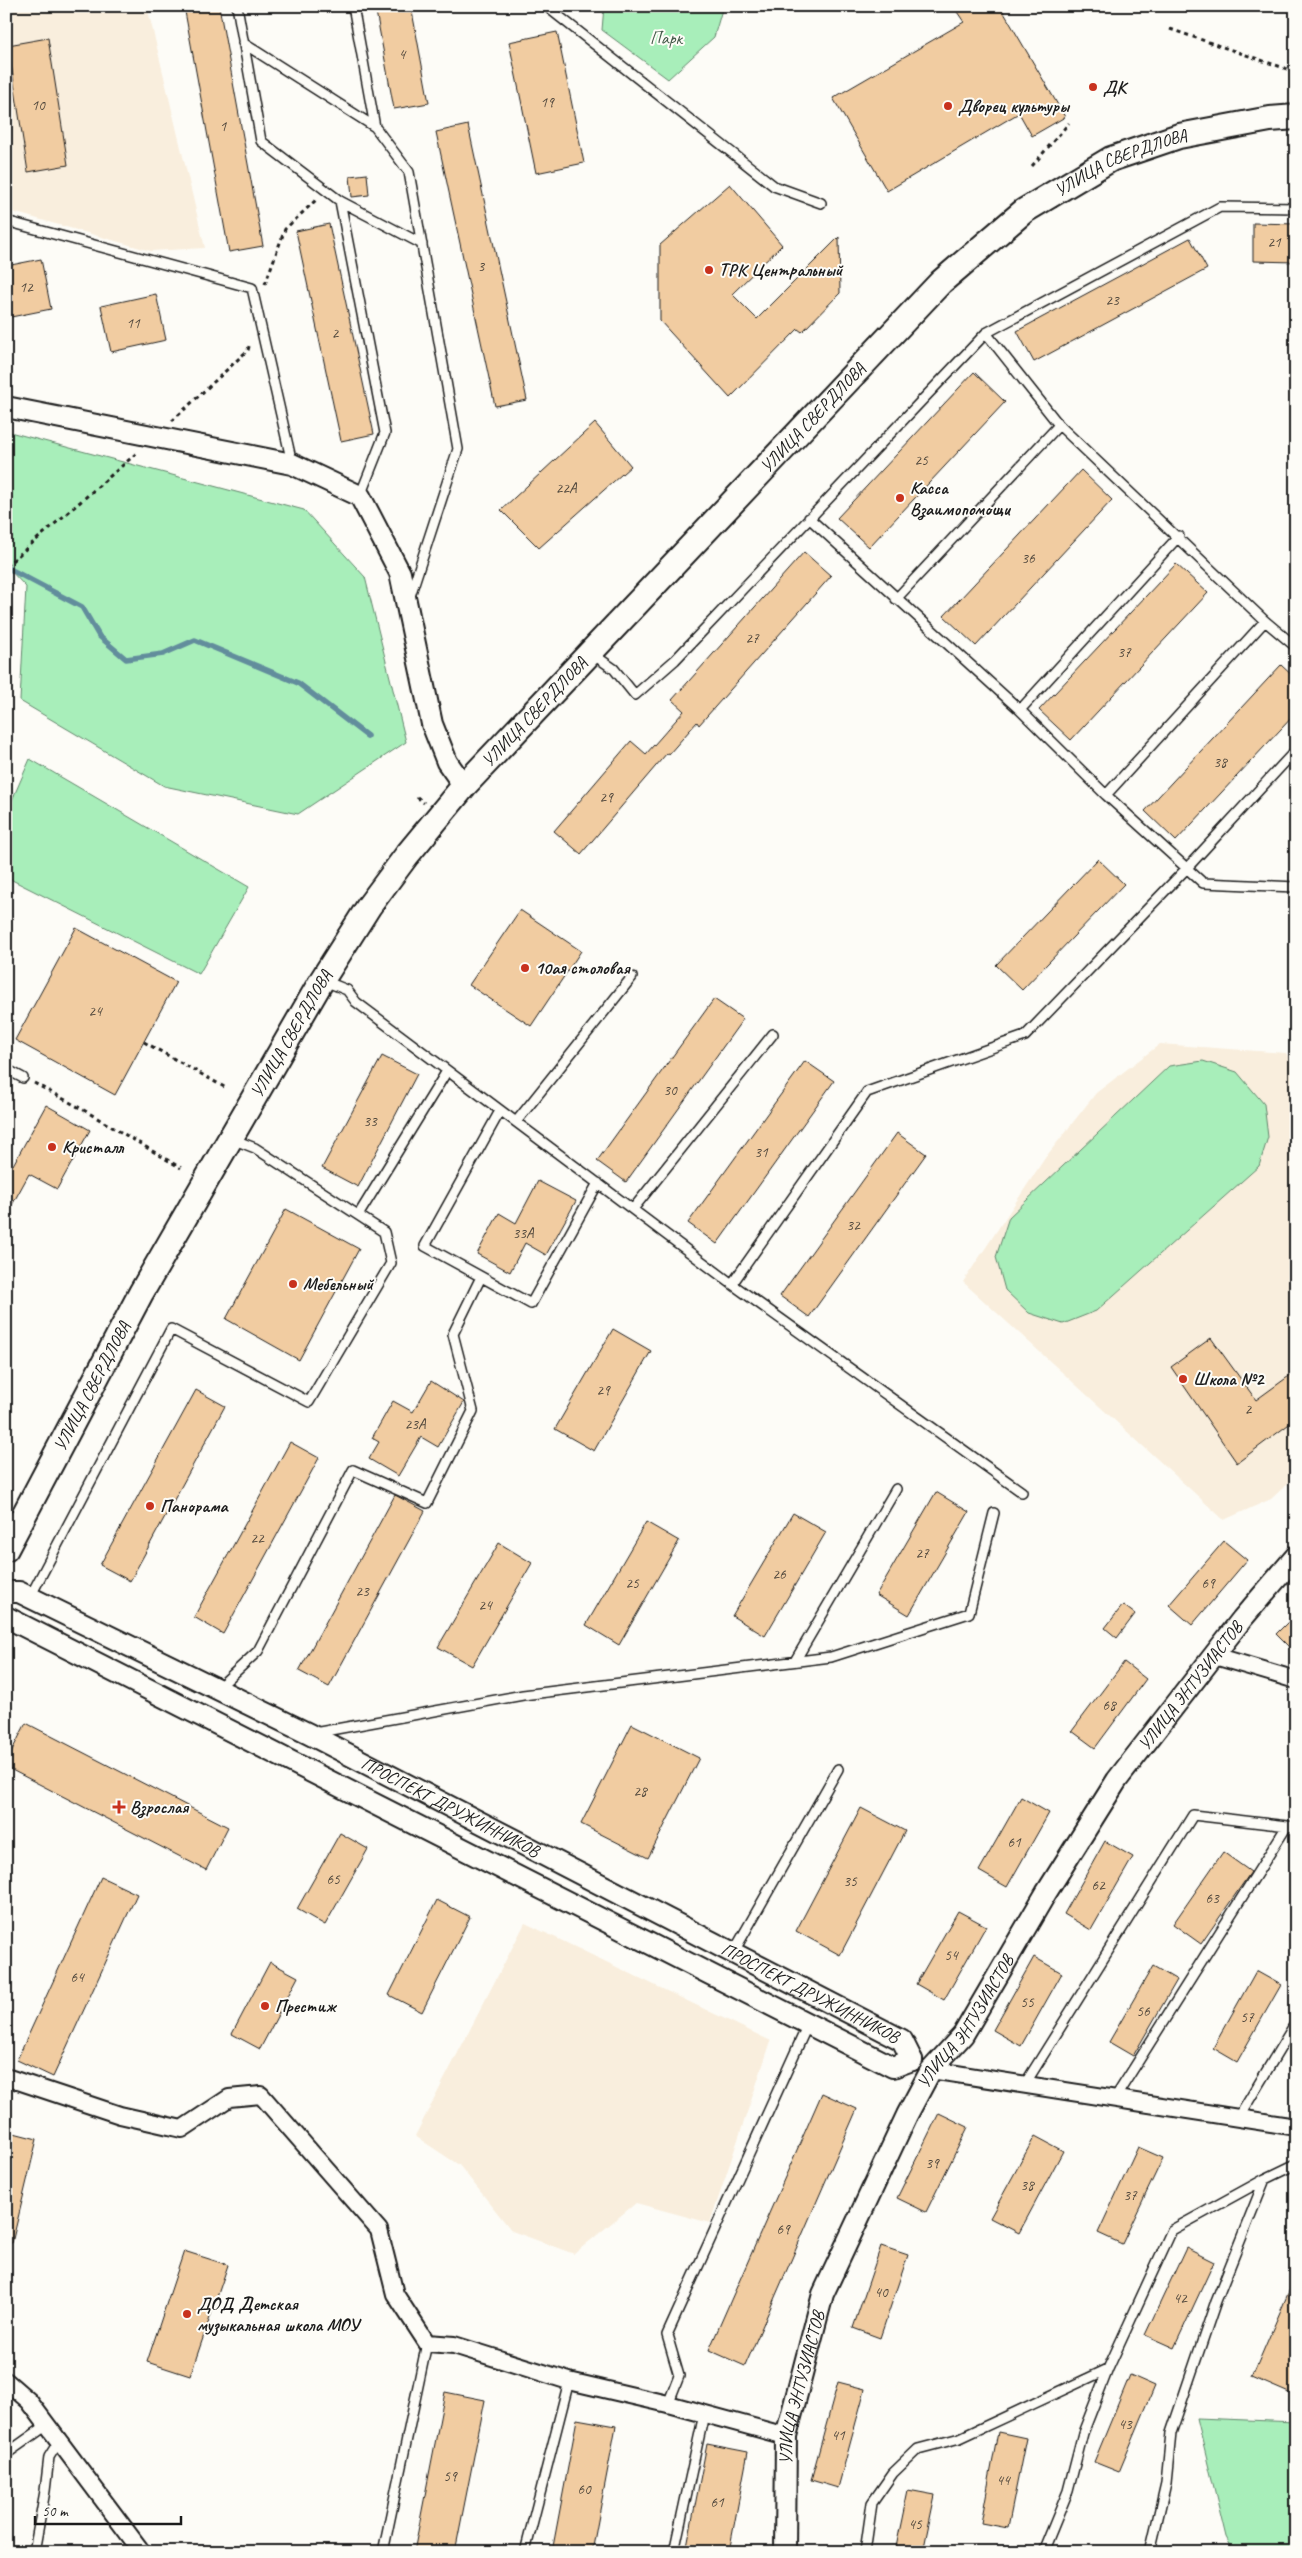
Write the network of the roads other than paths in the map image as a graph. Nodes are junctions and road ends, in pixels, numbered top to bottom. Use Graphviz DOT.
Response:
graph roads {
  1 [pos="237,6"];
  2 [pos="352,6"];
  3 [pos="546,6"];
  4 [pos="243,43"];
  5 [pos="1296,117"];
  6 [pos="375,127"];
  7 [pos="340,201"];
  8 [pos="821,203"];
  9 [pos="1296,208"];
  10 [pos="6,221"];
  11 [pos="422,244"];
  12 [pos="986,333"];
  13 [pos="6,407"];
  14 [pos="1059,424"];
  15 [pos="292,464"];
  16 [pos="360,496"];
  17 [pos="809,518"];
  18 [pos="1179,536"];
  19 [pos="896,599"];
  20 [pos="408,602"];
  21 [pos="1265,621"];
  22 [pos="1296,647"];
  23 [pos="589,652"];
  24 [pos="1020,710"];
  25 [pos="1296,750"];
  26 [pos="464,786"];
  27 [pos="1106,795"];
  28 [pos="1186,869"];
  29 [pos="1296,887"];
  30 [pos="632,977"];
  31 [pos="322,980"];
  32 [pos="773,1034"];
  33 [pos="6,1069"];
  34 [pos="448,1071"];
  35 [pos="23,1078"];
  36 [pos="500,1110"];
  37 [pos="516,1122"];
  38 [pos="230,1138"];
  39 [pos="598,1183"];
  40 [pos="632,1209"];
  41 [pos="359,1214"];
  42 [pos="481,1277"];
  43 [pos="732,1284"];
  44 [pos="896,1489"];
  45 [pos="1022,1492"];
  46 [pos="994,1513"];
  47 [pos="6,1549"];
  48 [pos="1296,1556"];
  49 [pos="6,1592"];
  50 [pos="30,1597"];
  51 [pos="6,1617"];
  52 [pos="1215,1656"];
  53 [pos="795,1661"];
  54 [pos="1296,1680"];
  55 [pos="217,1689"];
  56 [pos="309,1734"];
  57 [pos="838,1770"];
  58 [pos="1291,1826"];
  59 [pos="733,1953"];
  60 [pos="1296,2022"];
  61 [pos="808,2024"];
  62 [pos="912,2060"];
  63 [pos="932,2070"];
  64 [pos="6,2077"];
  65 [pos="1025,2084"];
  66 [pos="1115,2098"];
  67 [pos="1239,2117"];
  68 [pos="1296,2127"];
  69 [pos="1296,2164"];
  70 [pos="1265,2179"];
  71 [pos="427,2343"];
  72 [pos="1108,2369"];
  73 [pos="6,2381"];
  74 [pos="569,2381"];
  75 [pos="668,2404"];
  76 [pos="704,2414"];
  77 [pos="47,2425"];
  78 [pos="786,2436"];
  79 [pos="59,2441"];
  80 [pos="6,2454"];
  81 [pos="34,2552"];
  82 [pos="142,2552"];
  83 [pos="383,2552"];
  84 [pos="525,2552"];
  85 [pos="674,2552"];
  86 [pos="785,2552"];
  87 [pos="865,2552"];
  88 [pos="1043,2552"];
  89 [pos="1150,2552"];
  1 -- 4 [label="lane"];
  2 -- 6 [label="lane"];
  3 -- 8 [label="lane"];
  4 -- 6 [label="lane"];
  4 -- 7 [label="lane"];
  5 -- 23 [label="main road, УЛИЦА СВЕРДЛОВА"];
  6 -- 11 [label="lane"];
  7 -- 11 [label="lane"];
  7 -- 16 [label="lane"];
  9 -- 12 [label="lane"];
  10 -- 15 [label="lane"];
  11 -- 20 [label="lane"];
  12 -- 14 [label="lane"];
  12 -- 17 [label="lane"];
  13 -- 15 [label="street"];
  14 -- 18 [label="lane"];
  14 -- 19 [label="lane"];
  15 -- 16 [label="street"];
  16 -- 20 [label="street"];
  17 -- 19 [label="lane"];
  17 -- 23 [label="lane"];
  18 -- 21 [label="lane"];
  18 -- 24 [label="lane"];
  19 -- 24 [label="lane"];
  20 -- 26 [label="street"];
  21 -- 22 [label="lane"];
  21 -- 27 [label="lane"];
  23 -- 26 [label="main road, УЛИЦА СВЕРДЛОВА"];
  24 -- 27 [label="lane"];
  25 -- 28 [label="lane"];
  26 -- 31 [label="main road, УЛИЦА СВЕРДЛОВА"];
  27 -- 28 [label="lane"];
  28 -- 29 [label="lane"];
  28 -- 43 [label="lane"];
  30 -- 37 [label="lane"];
  31 -- 34 [label="lane"];
  31 -- 38 [label="main road, УЛИЦА СВЕРДЛОВА"];
  32 -- 40 [label="lane"];
  33 -- 35 [label="lane"];
  34 -- 36 [label="lane"];
  34 -- 41 [label="lane"];
  36 -- 37 [label="lane"];
  36 -- 42 [label="lane"];
  37 -- 39 [label="lane"];
  38 -- 41 [label="lane"];
  38 -- 47 [label="main road, УЛИЦА СВЕРДЛОВА"];
  39 -- 40 [label="lane"];
  39 -- 42 [label="lane"];
  40 -- 43 [label="lane"];
  41 -- 50 [label="lane"];
  42 -- 55 [label="lane"];
  43 -- 45 [label="lane"];
  44 -- 53 [label="lane"];
  46 -- 53 [label="lane"];
  48 -- 52 [label="street, УЛИЦА ЭНТУЗИАСТОВ"];
  49 -- 50 [label="street, ПРОСПЕКТ ДРУЖИННИКОВ"];
  50 -- 55 [label="street, ПРОСПЕКТ ДРУЖИННИКОВ"];
  51 -- 61 [label="street, ПРОСПЕКТ ДРУЖИННИКОВ"];
  52 -- 54 [label="street"];
  52 -- 63 [label="street, УЛИЦА ЭНТУЗИАСТОВ"];
  53 -- 56 [label="lane"];
  55 -- 56 [label="street, ПРОСПЕКТ ДРУЖИННИКОВ"];
  56 -- 59 [label="street, ПРОСПЕКТ ДРУЖИННИКОВ"];
  57 -- 59 [label="lane"];
  58 -- 65 [label="lane"];
  58 -- 66 [label="lane"];
  59 -- 62 [label="street, ПРОСПЕКТ ДРУЖИННИКОВ"];
  60 -- 67 [label="lane"];
  61 -- 62 [label="street, ПРОСПЕКТ ДРУЖИННИКОВ"];
  61 -- 75 [label="lane"];
  62 -- 63 [label="street"];
  63 -- 65 [label="street"];
  63 -- 78 [label="street, УЛИЦА ЭНТУЗИАСТОВ"];
  64 -- 71 [label="street"];
  65 -- 66 [label="street"];
  66 -- 67 [label="street"];
  67 -- 68 [label="street"];
  69 -- 70 [label="lane"];
  70 -- 72 [label="lane"];
  70 -- 89 [label="lane"];
  71 -- 74 [label="street"];
  71 -- 83 [label="lane"];
  72 -- 87 [label="lane"];
  72 -- 88 [label="lane"];
  73 -- 77 [label="street"];
  74 -- 75 [label="street"];
  74 -- 84 [label="lane"];
  75 -- 76 [label="street"];
  76 -- 78 [label="street"];
  76 -- 85 [label="lane"];
  77 -- 79 [label="street"];
  77 -- 80 [label="lane"];
  78 -- 86 [label="street, УЛИЦА ЭНТУЗИАСТОВ"];
  79 -- 81 [label="lane"];
  79 -- 82 [label="street"];
}
